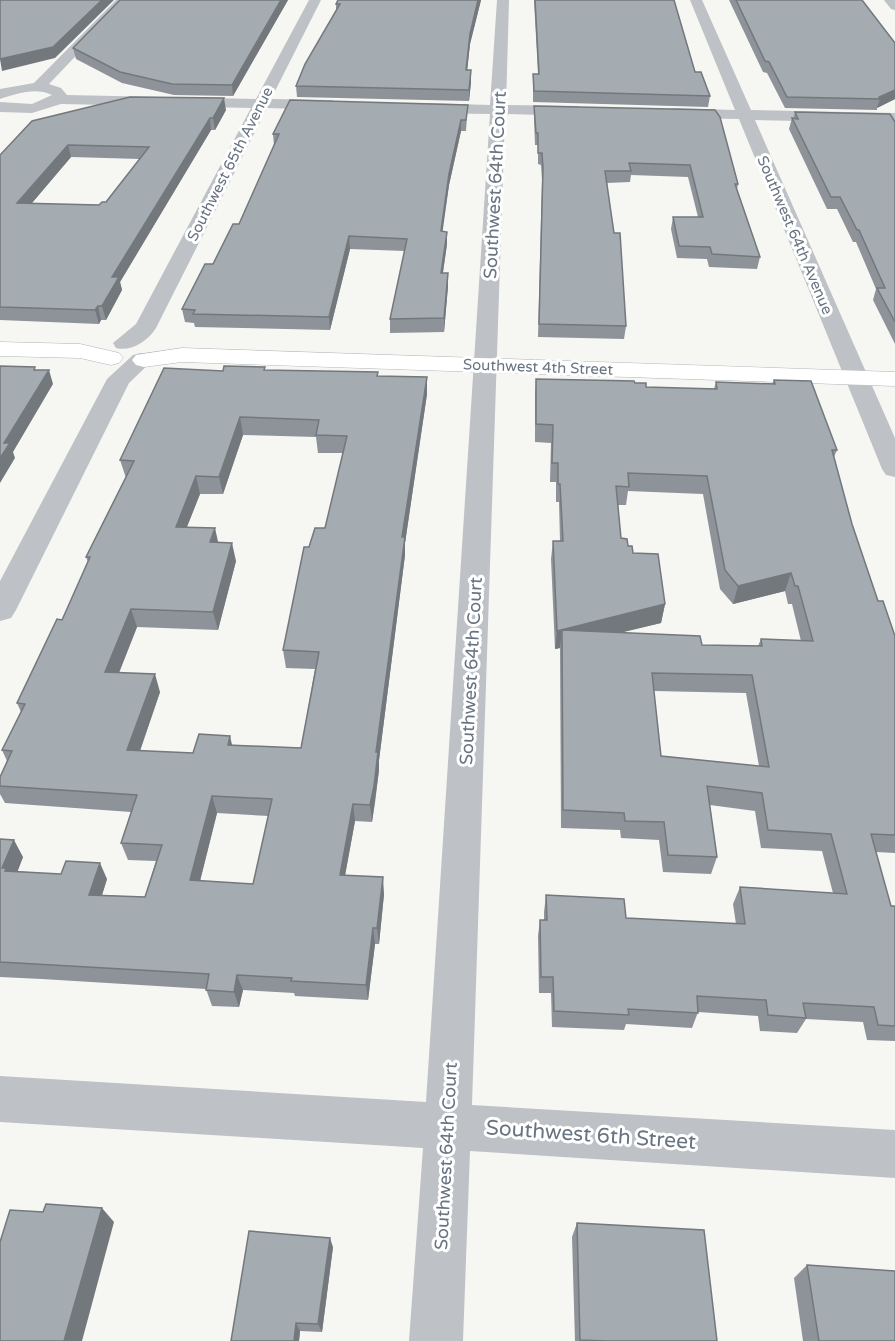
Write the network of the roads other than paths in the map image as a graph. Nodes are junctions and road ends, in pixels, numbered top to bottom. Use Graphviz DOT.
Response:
graph roads {
  1 [pos="123,0"];
  2 [pos="315,0"];
  3 [pos="503,0"];
  4 [pos="696,0"];
  5 [pos="890,0"];
  6 [pos="895,6"];
  7 [pos="38,87"];
  8 [pos="0,94"];
  9 [pos="58,99"];
  10 [pos="261,104"];
  11 [pos="352,106"];
  12 [pos="409,107"];
  13 [pos="8,108"];
  14 [pos="498,110"];
  15 [pos="597,112"];
  16 [pos="654,113"];
  17 [pos="745,115"];
  18 [pos="895,118"];
  19 [pos="0,125"];
  20 [pos="146,348"];
  21 [pos="0,349"];
  22 [pos="118,357"];
  23 [pos="486,365"];
  24 [pos="856,378"];
  25 [pos="895,379"];
  26 [pos="895,469"];
  27 [pos="0,610"];
  28 [pos="0,1099"];
  29 [pos="448,1126"];
  30 [pos="895,1154"];
  31 [pos="436,1341"];
  1 -- 7 [label="street"];
  2 -- 10 [label="street, Southwest 65th Avenue"];
  3 -- 14 [label="street, Southwest 64th Court"];
  4 -- 17 [label="street, Southwest 64th Avenue"];
  5 -- 6 [label="street"];
  7 -- 8 [label="street"];
  7 -- 9 [label="street"];
  9 -- 10 [label="street"];
  9 -- 13 [label="street"];
  10 -- 11 [label="street"];
  10 -- 20 [label="street, Southwest 65th Avenue"];
  12 -- 14 [label="street"];
  13 -- 19 [label="street"];
  14 -- 15 [label="street"];
  14 -- 23 [label="street, Southwest 64th Court"];
  16 -- 17 [label="street"];
  17 -- 18 [label="street"];
  17 -- 24 [label="street, Southwest 64th Avenue"];
  20 -- 22 [label="street, Southwest 65th Avenue"];
  20 -- 22 [label="street, Southwest 4th Street"];
  20 -- 23 [label="street, Southwest 4th Street"];
  21 -- 22 [label="street, Southwest 4th Street"];
  22 -- 27 [label="street, Southwest 65th Avenue"];
  23 -- 24 [label="street, Southwest 4th Street"];
  23 -- 29 [label="street, Southwest 64th Court"];
  24 -- 25 [label="street, Southwest 4th Street"];
  24 -- 26 [label="street, Southwest 64th Avenue"];
  28 -- 29 [label="street, Southwest 6th Street"];
  29 -- 30 [label="street, Southwest 6th Street"];
  29 -- 31 [label="street, Southwest 64th Court"];
}
